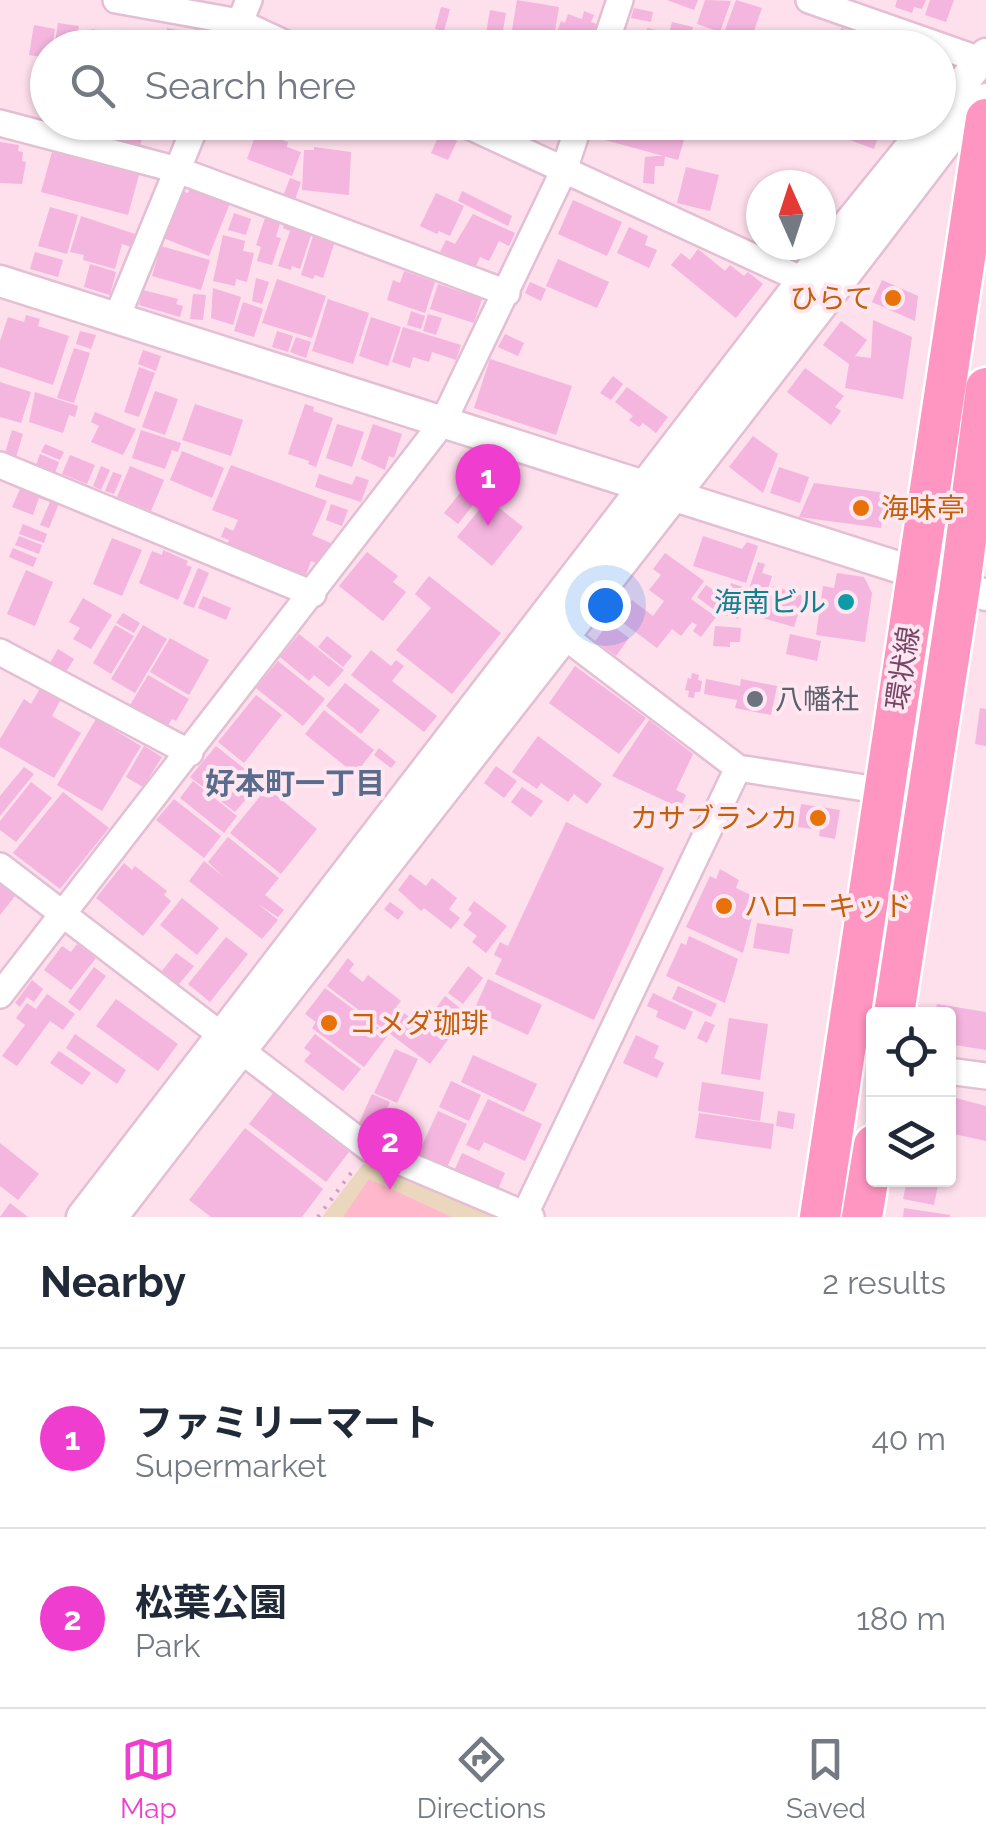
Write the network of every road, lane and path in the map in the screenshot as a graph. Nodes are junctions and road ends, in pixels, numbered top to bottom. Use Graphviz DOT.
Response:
graph roads {
  1 [pos="116,0"];
  2 [pos="620,0"];
  3 [pos="809,0"];
  4 [pos="244,11"];
  5 [pos="270,30"];
  6 [pos="610,30"];
  7 [pos="898,30"];
  8 [pos="956,50"];
  9 [pos="984,59"];
  10 [pos="956,92"];
  11 [pos="986,99"];
  12 [pos="986,119"];
  13 [pos="0,124"];
  14 [pos="956,131"];
  15 [pos="30,132"];
  16 [pos="62,140"];
  17 [pos="190,140"];
  18 [pos="499,140"];
  19 [pos="574,140"];
  20 [pos="917,140"];
  21 [pos="948,140"];
  22 [pos="178,170"];
  23 [pos="564,170"];
  24 [pos="804,280"];
  25 [pos="0,281"];
  26 [pos="507,293"];
  27 [pos="116,317"];
  28 [pos="986,388"];
  29 [pos="443,422"];
  30 [pos="0,466"];
  31 [pos="646,489"];
  32 [pos="676,497"];
  33 [pos="918,573"];
  34 [pos="973,590"];
  35 [pos="313,594"];
  36 [pos="564,636"];
  37 [pos="0,652"];
  38 [pos="190,753"];
  39 [pos="738,768"];
  40 [pos="884,791"];
  41 [pos="0,866"];
  42 [pos="64,913"];
  43 [pos="0,994"];
  44 [pos="895,1007"];
  45 [pos="231,1044"];
  46 [pos="956,1071"];
  47 [pos="986,1076"];
  48 [pos="370,1148"];
  49 [pos="867,1187"];
  50 [pos="528,1216"];
  51 [pos="82,1217"];
  52 [pos="112,1217"];
  53 [pos="318,1217"];
  54 [pos="820,1217"];
  55 [pos="862,1217"];
  1 -- 4 [label="street"];
  2 -- 6 [label="street"];
  3 -- 7 [label="street"];
  4 -- 5 [label="street"];
  8 -- 9 [label="street"];
  9 -- 10 [label="street"];
  11 -- 14 [label="street"];
  12 -- 33 [label="main road, 環状線"];
  13 -- 15 [label="street"];
  16 -- 22 [label="street"];
  17 -- 22 [label="street"];
  18 -- 23 [label="street"];
  19 -- 23 [label="street"];
  20 -- 24 [label="street"];
  21 -- 32 [label="street"];
  22 -- 26 [label="street"];
  22 -- 27 [label="street"];
  23 -- 24 [label="street"];
  23 -- 26 [label="street"];
  24 -- 31 [label="street"];
  25 -- 27 [label="street"];
  26 -- 29 [label="street"];
  27 -- 29 [label="street"];
  28 -- 34 [label="main road, 環状線"];
  29 -- 31 [label="street"];
  29 -- 35 [label="street"];
  30 -- 35 [label="street"];
  31 -- 32 [label="street"];
  31 -- 45 [label="street"];
  32 -- 33 [label="street"];
  32 -- 36 [label="street"];
  33 -- 34 [label="street"];
  33 -- 40 [label="main road, 環状線"];
  34 -- 44 [label="main road, 環状線"];
  35 -- 38 [label="street"];
  36 -- 39 [label="street"];
  36 -- 45 [label="street"];
  37 -- 38 [label="street"];
  38 -- 42 [label="street"];
  39 -- 40 [label="street"];
  39 -- 50 [label="street"];
  40 -- 54 [label="main road, 環状線"];
  41 -- 42 [label="street"];
  42 -- 43 [label="street"];
  42 -- 45 [label="street"];
  45 -- 48 [label="street"];
  45 -- 51 [label="street"];
  45 -- 52 [label="street"];
  46 -- 47 [label="street"];
  48 -- 50 [label="street"];
  48 -- 53 [label="path"];
  49 -- 55 [label="main road"];
}
